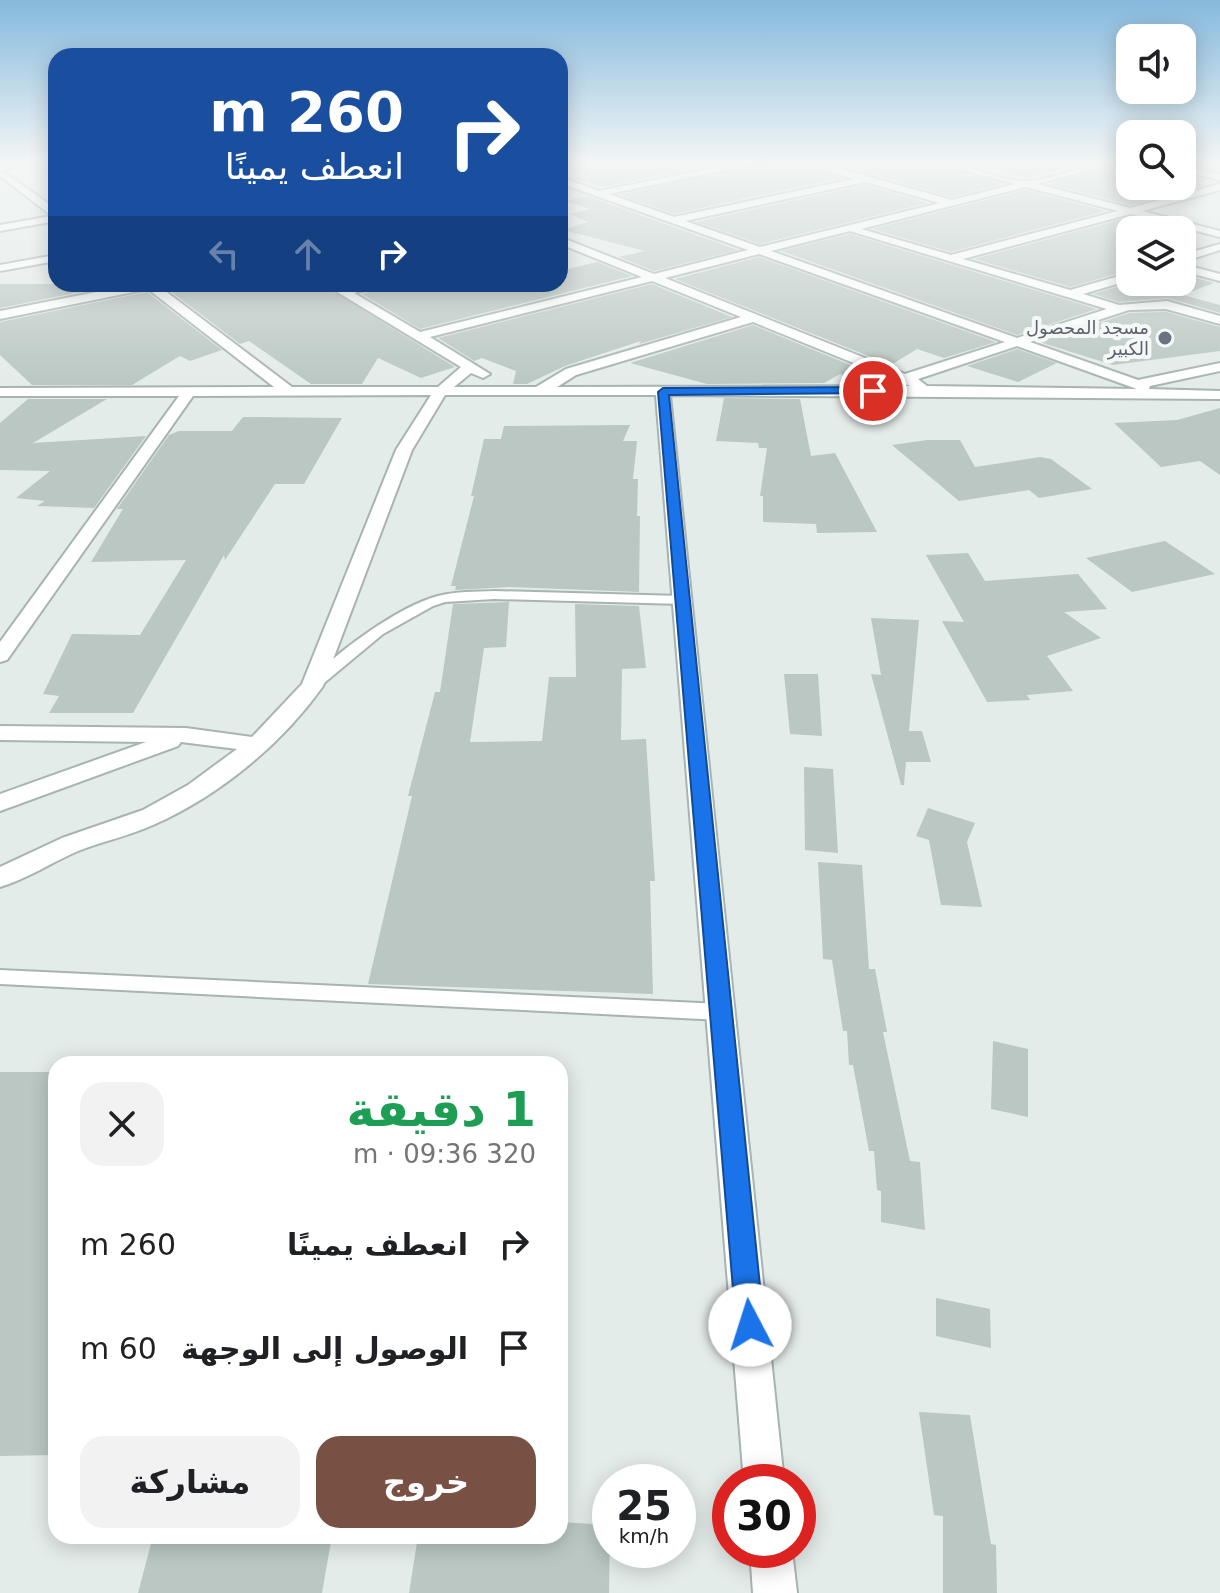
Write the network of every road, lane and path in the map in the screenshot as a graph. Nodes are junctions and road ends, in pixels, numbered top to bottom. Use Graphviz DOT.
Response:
graph roads {
  1 [pos="718,236"];
  2 [pos="821,236"];
  3 [pos="875,236"];
  4 [pos="1035,236"];
  5 [pos="568,245"];
  6 [pos="1220,247"];
  7 [pos="761,251"];
  8 [pos="1196,255"];
  9 [pos="48,259"];
  10 [pos="950,259"];
  11 [pos="0,268"];
  12 [pos="1196,271"];
  13 [pos="654,278"];
  14 [pos="1220,278"];
  15 [pos="1116,280"];
  16 [pos="111,292"];
  17 [pos="159,292"];
  18 [pos="344,292"];
  19 [pos="1071,294"];
  20 [pos="1117,308"];
  21 [pos="0,315"];
  22 [pos="753,318"];
  23 [pos="1220,320"];
  24 [pos="419,336"];
  25 [pos="1014,341"];
  26 [pos="470,366"];
  27 [pos="1220,367"];
  28 [pos="904,379"];
  29 [pos="1138,385"];
  30 [pos="933,390"];
  31 [pos="512,391"];
  32 [pos="539,391"];
  33 [pos="8,392"];
  34 [pos="289,392"];
  35 [pos="440,392"];
  36 [pos="663,392"];
  37 [pos="188,393"];
  38 [pos="1161,393"];
  39 [pos="1220,395"];
  40 [pos="0,408"];
  41 [pos="682,600"];
  42 [pos="0,656"];
  43 [pos="312,686"];
  44 [pos="0,733"];
  45 [pos="186,735"];
  46 [pos="256,745"];
  47 [pos="0,803"];
  48 [pos="0,878"];
  49 [pos="0,977"];
  50 [pos="721,1012"];
  51 [pos="762,1464"];
  52 [pos="773,1568"];
  53 [pos="775,1593"];
  1 -- 7 [label="street"];
  2 -- 7 [label="street"];
  3 -- 10 [label="street"];
  4 -- 10 [label="street"];
  5 -- 13 [label="street"];
  6 -- 8 [label="street"];
  7 -- 13 [label="street"];
  7 -- 25 [label="street"];
  9 -- 11 [label="street"];
  10 -- 19 [label="street"];
  12 -- 14 [label="street"];
  13 -- 22 [label="street"];
  13 -- 24 [label="street"];
  15 -- 19 [label="street"];
  16 -- 21 [label="street"];
  17 -- 34 [label="street"];
  18 -- 24 [label="street"];
  19 -- 20 [label="street"];
  20 -- 23 [label="street"];
  20 -- 25 [label="street"];
  22 -- 28 [label="street"];
  22 -- 32 [label="street"];
  24 -- 26 [label="street"];
  25 -- 28 [label="street"];
  25 -- 29 [label="street"];
  26 -- 31 [label="street"];
  26 -- 35 [label="street"];
  27 -- 29 [label="street"];
  28 -- 30 [label="street"];
  29 -- 38 [label="street"];
  30 -- 36 [label="street"];
  30 -- 38 [label="street"];
  31 -- 32 [label="street"];
  31 -- 35 [label="street"];
  32 -- 36 [label="street"];
  33 -- 37 [label="street"];
  33 -- 40 [label="street"];
  34 -- 35 [label="street"];
  34 -- 37 [label="street"];
  35 -- 43 [label="street"];
  36 -- 41 [label="street"];
  37 -- 42 [label="street"];
  38 -- 39 [label="street"];
  41 -- 43 [label="lane"];
  41 -- 50 [label="street"];
  43 -- 46 [label="street"];
  44 -- 45 [label="street"];
  45 -- 46 [label="street"];
  45 -- 47 [label="street"];
  46 -- 48 [label="street"];
  49 -- 50 [label="lane"];
  50 -- 51 [label="street"];
  52 -- 53 [label="street"];
}
